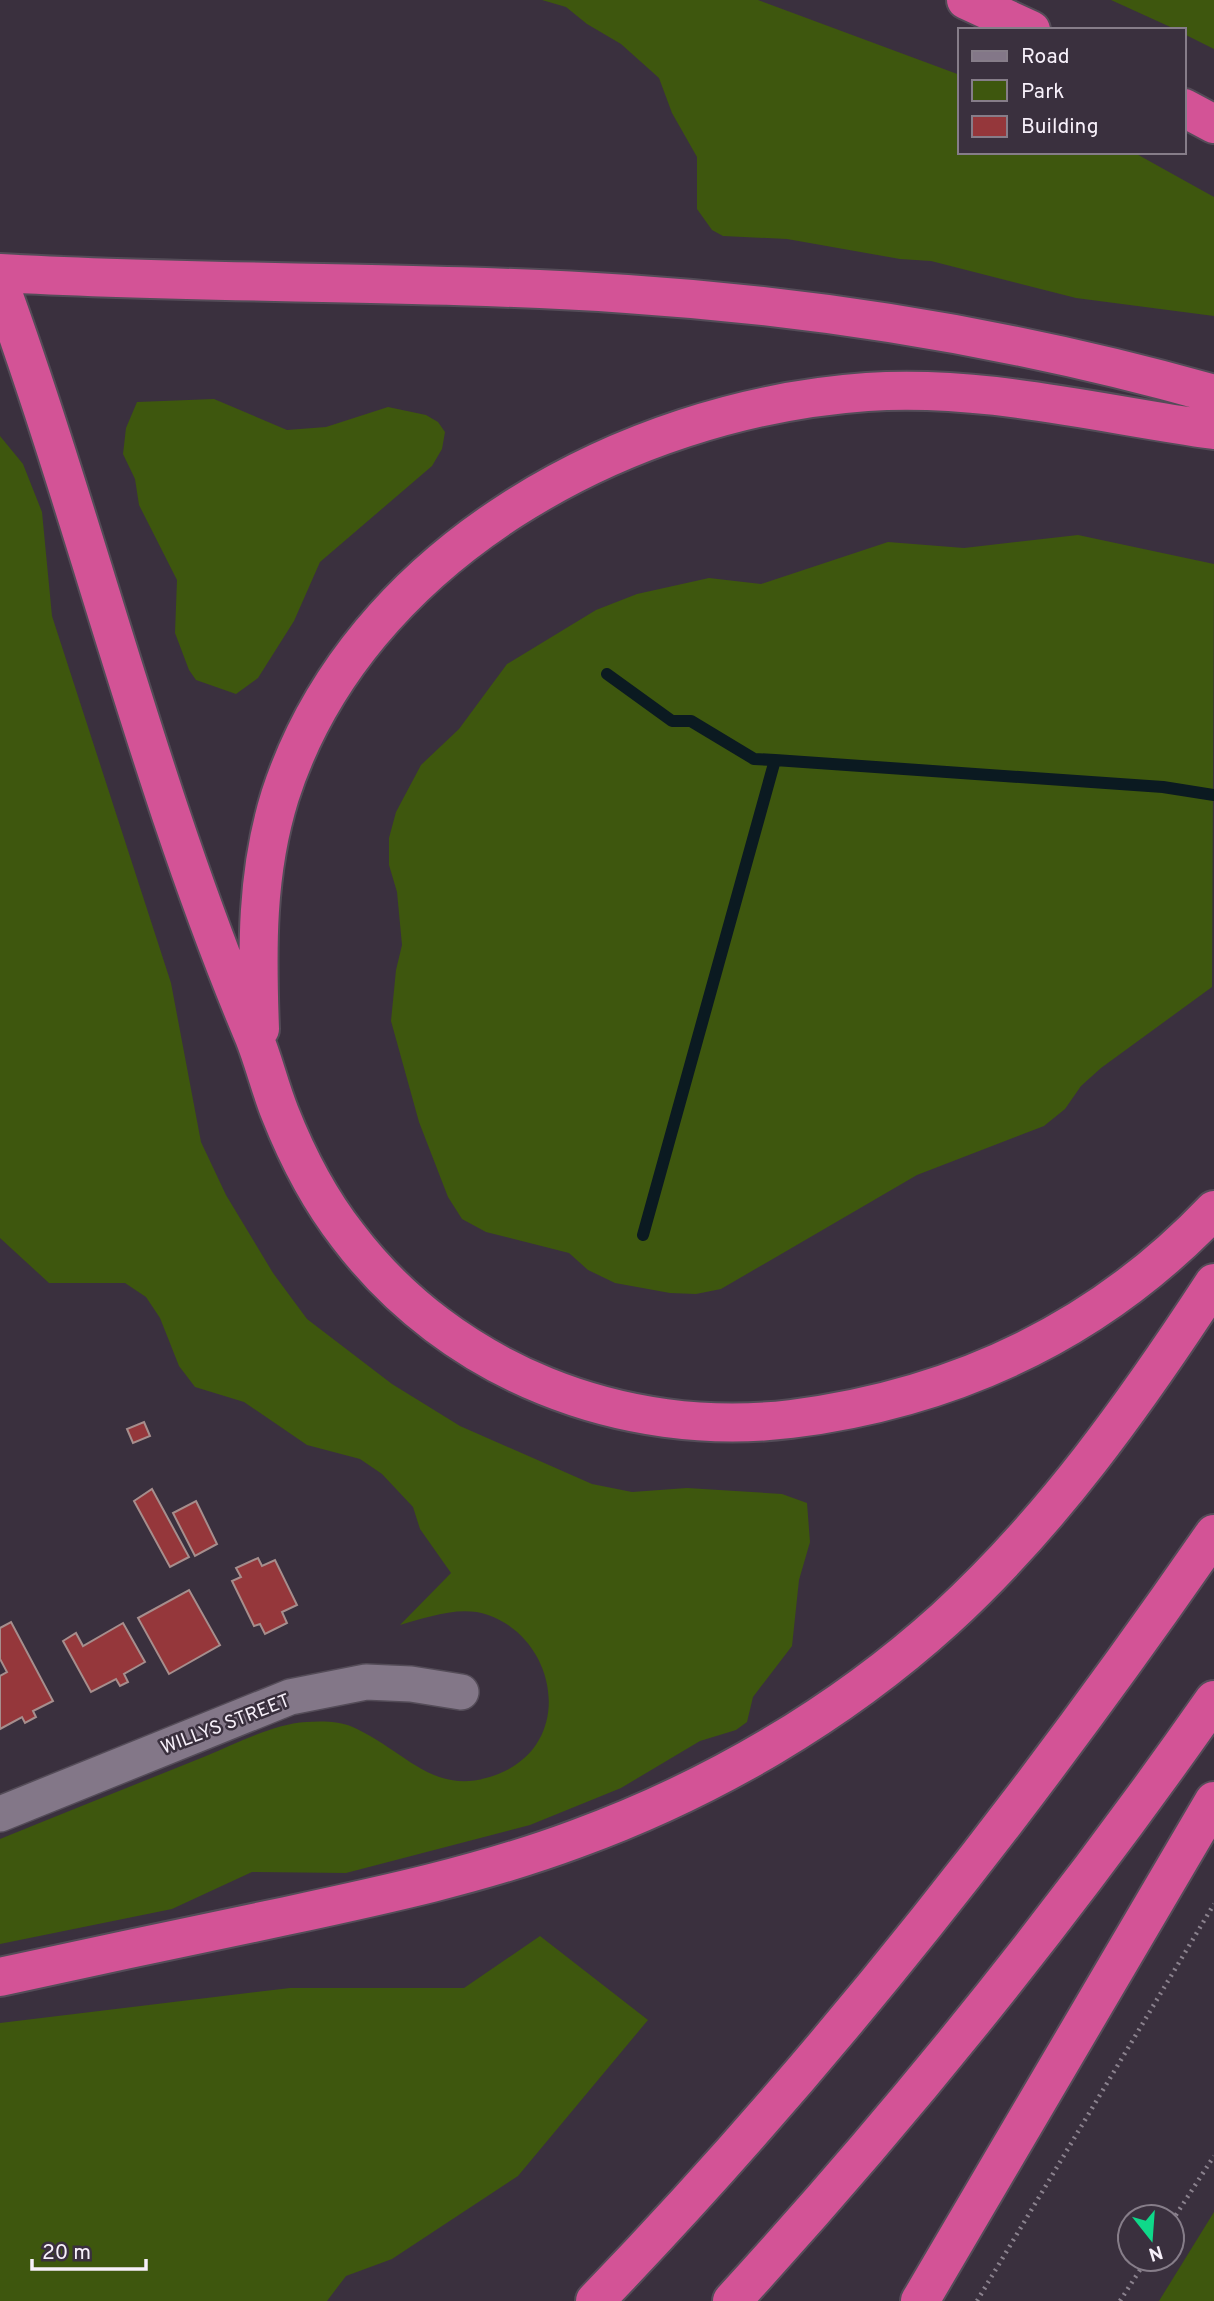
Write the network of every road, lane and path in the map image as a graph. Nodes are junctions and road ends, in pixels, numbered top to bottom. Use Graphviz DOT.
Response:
graph roads {
  1 [pos="966,0"];
  2 [pos="1027,28"];
  3 [pos="1186,109"];
  4 [pos="1214,124"];
  5 [pos="0,273"];
  6 [pos="0,285"];
  7 [pos="1214,394"];
  8 [pos="1214,430"];
  9 [pos="262,1056"];
  10 [pos="1214,1210"];
  11 [pos="1214,1283"];
  12 [pos="1214,1534"];
  13 [pos="461,1692"];
  14 [pos="1214,1700"];
  15 [pos="1214,1801"];
  16 [pos="0,1814"];
  17 [pos="1214,1904"];
  18 [pos="0,1977"];
  19 [pos="1214,2156"];
  20 [pos="1184,2203"];
  21 [pos="1138,2273"];
  22 [pos="595,2301"];
  23 [pos="732,2301"];
  24 [pos="920,2301"];
  25 [pos="977,2301"];
  26 [pos="1120,2301"];
  1 -- 2 [label="highway"];
  3 -- 4 [label="highway"];
  5 -- 7 [label="highway"];
  6 -- 9 [label="highway"];
  8 -- 9 [label="highway"];
  9 -- 10 [label="highway"];
  11 -- 18 [label="highway"];
  12 -- 22 [label="highway"];
  13 -- 16 [label="street, WILLYS STREET"];
  14 -- 23 [label="highway"];
  15 -- 24 [label="highway"];
  17 -- 25 [label="path"];
  19 -- 20 [label="path"];
  21 -- 26 [label="path"];
}
